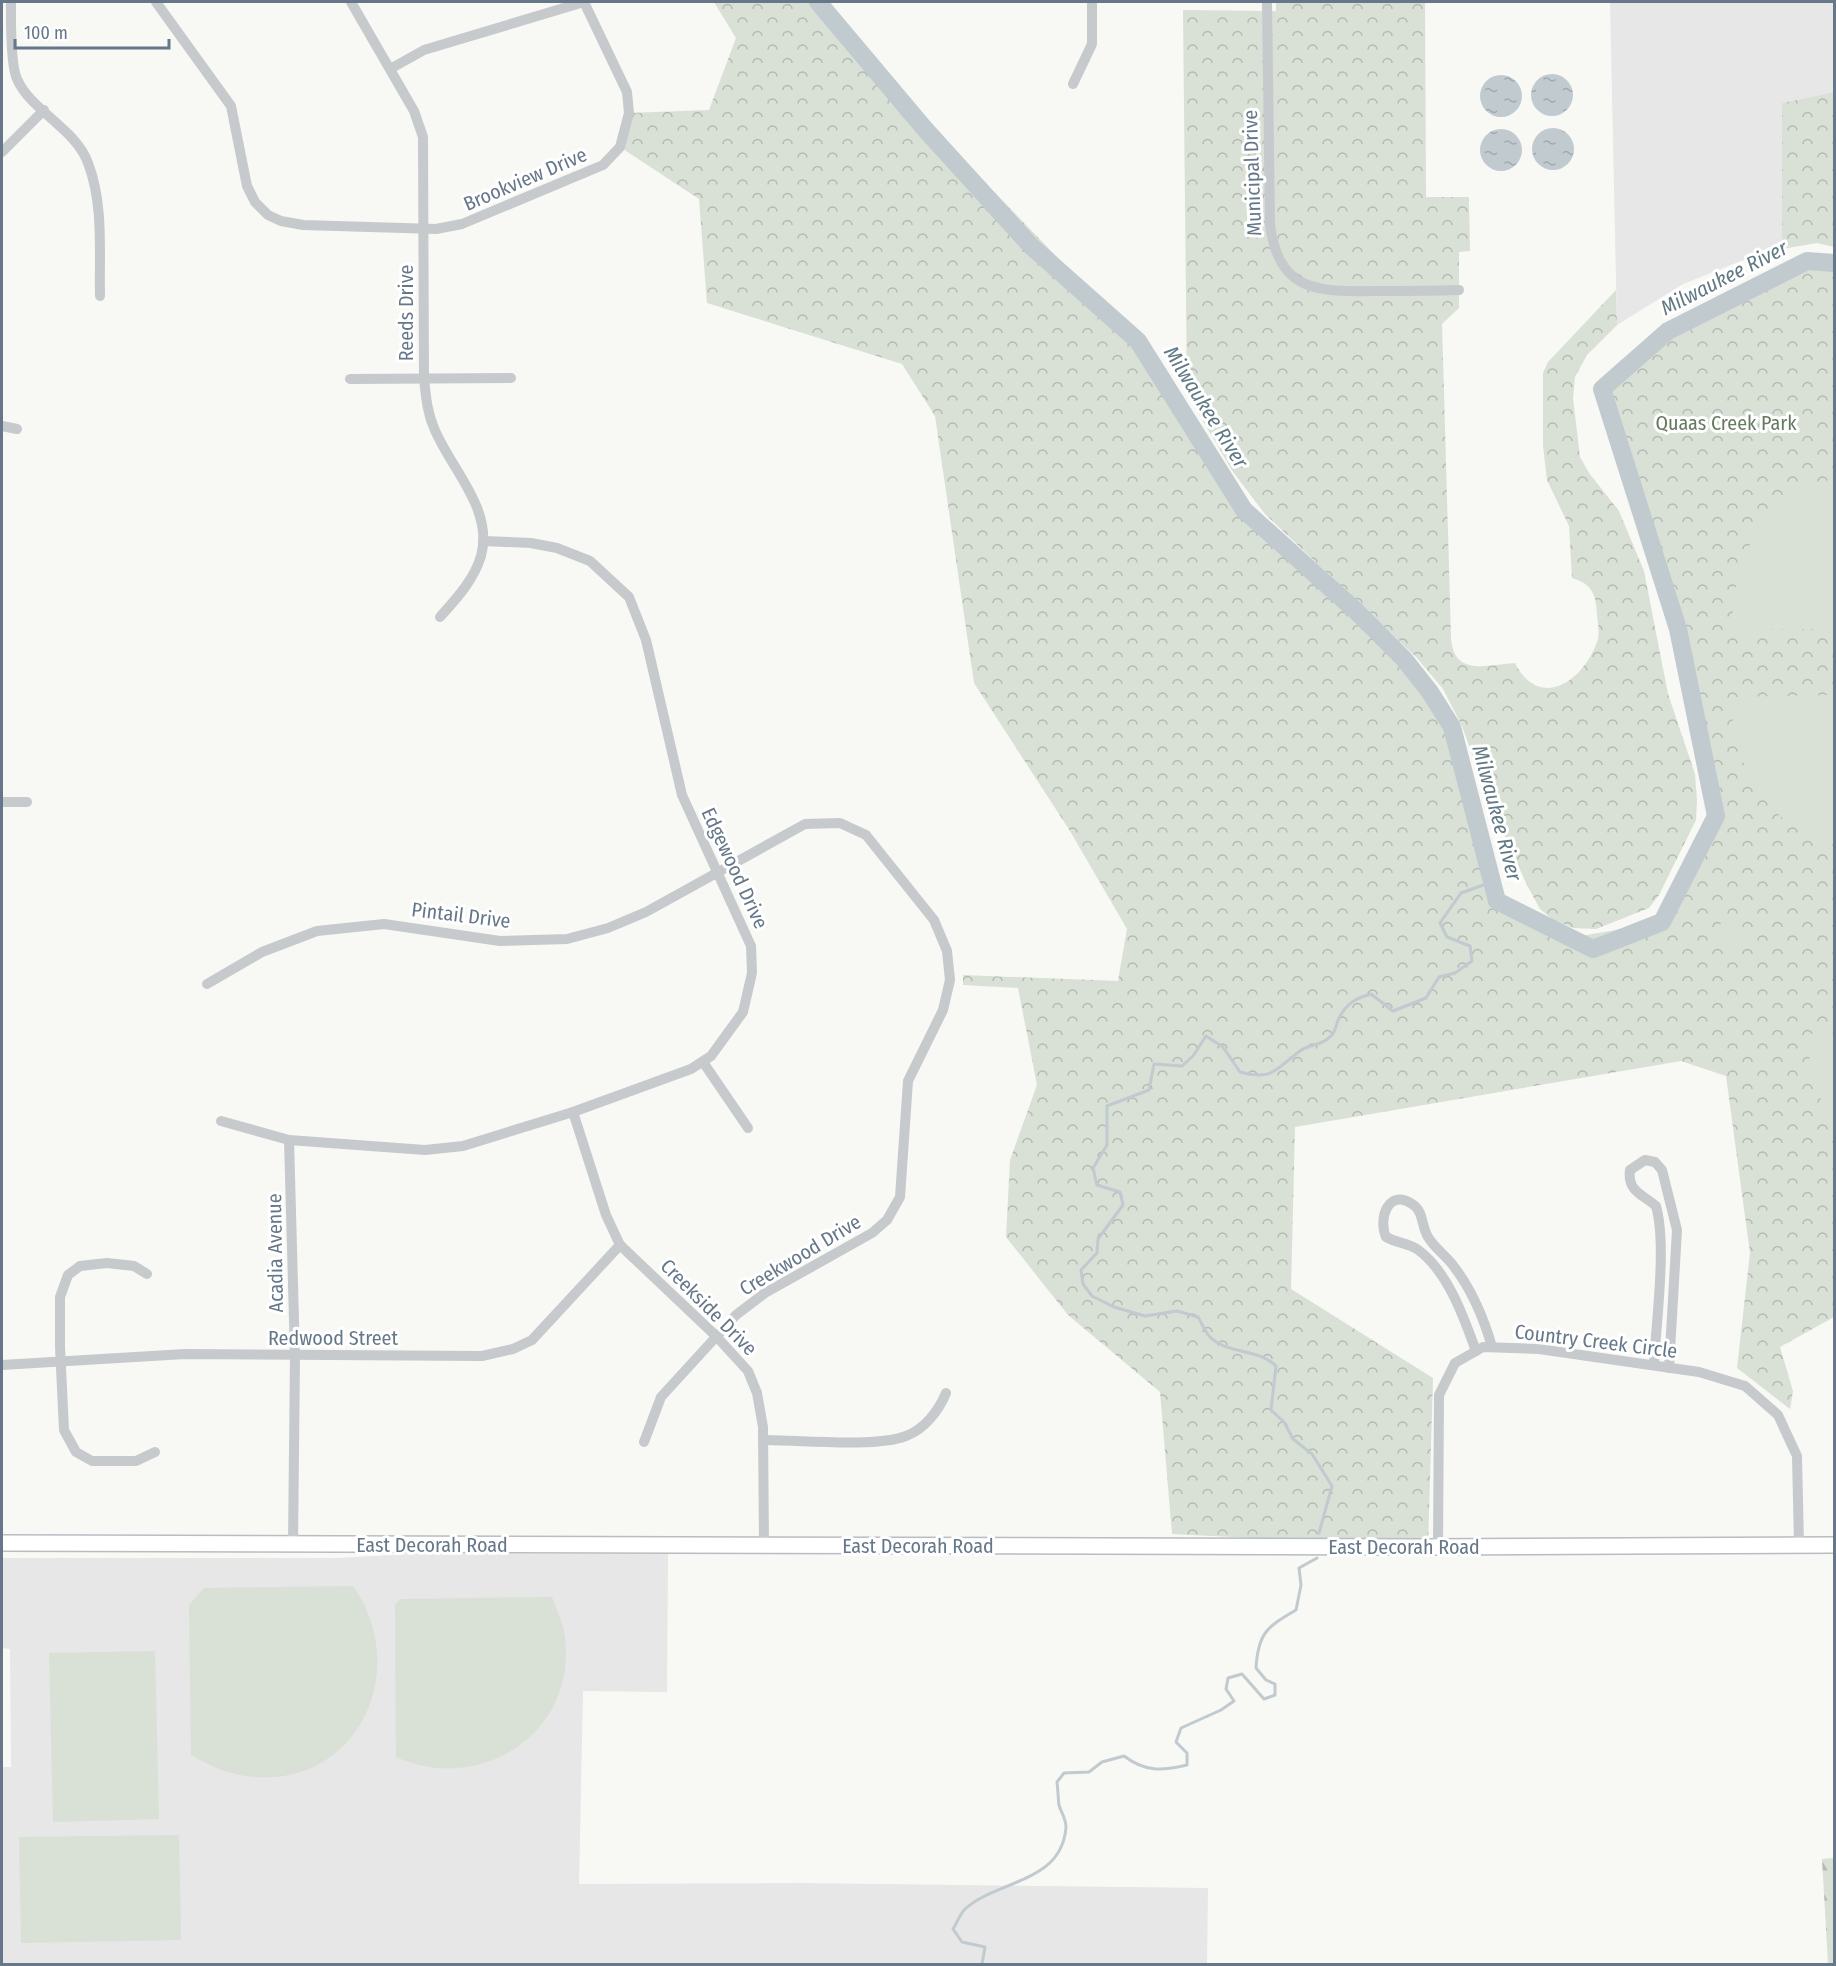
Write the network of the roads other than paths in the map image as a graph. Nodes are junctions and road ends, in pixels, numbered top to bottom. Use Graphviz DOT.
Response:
graph roads {
  1 [pos="11,2"];
  2 [pos="156,2"];
  3 [pos="351,2"];
  4 [pos="584,2"];
  5 [pos="1092,2"];
  6 [pos="1267,2"];
  7 [pos="390,69"];
  8 [pos="1073,84"];
  9 [pos="44,110"];
  10 [pos="2,152"];
  11 [pos="423,228"];
  12 [pos="1459,290"];
  13 [pos="100,296"];
  14 [pos="511,378"];
  15 [pos="350,379"];
  16 [pos="424,379"];
  17 [pos="2,426"];
  18 [pos="17,429"];
  19 [pos="483,541"];
  20 [pos="440,617"];
  21 [pos="2,802"];
  22 [pos="27,802"];
  23 [pos="840,823"];
  24 [pos="719,873"];
  25 [pos="207,984"];
  26 [pos="702,1062"];
  27 [pos="573,1112"];
  28 [pos="221,1121"];
  29 [pos="748,1128"];
  30 [pos="289,1140"];
  31 [pos="620,1245"];
  32 [pos="147,1274"];
  33 [pos="716,1336"];
  34 [pos="1492,1347"];
  35 [pos="1476,1351"];
  36 [pos="295,1356"];
  37 [pos="61,1362"];
  38 [pos="2,1365"];
  39 [pos="1654,1365"];
  40 [pos="1669,1368"];
  41 [pos="946,1393"];
  42 [pos="763,1440"];
  43 [pos="644,1442"];
  44 [pos="155,1452"];
  45 [pos="2,1543"];
  46 [pos="293,1545"];
  47 [pos="764,1545"];
  48 [pos="1799,1545"];
  49 [pos="1834,1545"];
  50 [pos="1438,1547"];
  1 -- 9 [label="street"];
  2 -- 11 [label="street, Brookview Drive"];
  3 -- 7 [label="street, Reeds Drive"];
  4 -- 7 [label="street"];
  4 -- 11 [label="street, Brookview Drive"];
  5 -- 8 [label="street"];
  6 -- 12 [label="street, Municipal Drive"];
  7 -- 11 [label="street, Reeds Drive"];
  9 -- 10 [label="street"];
  9 -- 13 [label="street"];
  11 -- 16 [label="street, Reeds Drive"];
  14 -- 16 [label="street"];
  15 -- 16 [label="street"];
  16 -- 19 [label="street, Reeds Drive"];
  17 -- 18 [label="street"];
  19 -- 20 [label="street, Reeds Drive"];
  19 -- 24 [label="street, Edgewood Drive"];
  21 -- 22 [label="street"];
  23 -- 24 [label="street, Pintail Drive"];
  23 -- 33 [label="street, Creekwood Drive"];
  24 -- 25 [label="street, Pintail Drive"];
  24 -- 26 [label="street, Edgewood Drive"];
  26 -- 27 [label="street, Edgewood Drive"];
  26 -- 29 [label="street"];
  27 -- 30 [label="street, Edgewood Drive"];
  27 -- 31 [label="street, Creekside Drive"];
  28 -- 30 [label="street, Edgewood Drive"];
  30 -- 36 [label="street, Acadia Avenue"];
  31 -- 33 [label="street, Creekside Drive"];
  31 -- 36 [label="street, Redwood Street"];
  32 -- 37 [label="street"];
  33 -- 42 [label="street, Creekside Drive"];
  33 -- 43 [label="street, Creekwood Drive"];
  34 -- 35 [label="street, Country Creek Circle"];
  34 -- 35 [label="street"];
  34 -- 39 [label="street, Country Creek Circle"];
  35 -- 50 [label="street, Country Creek Circle"];
  36 -- 37 [label="street, Redwood Street"];
  36 -- 46 [label="street, Acadia Avenue"];
  37 -- 38 [label="street, Redwood Street"];
  37 -- 44 [label="street"];
  39 -- 40 [label="street, Country Creek Circle"];
  39 -- 40 [label="street"];
  40 -- 48 [label="street, Country Creek Circle"];
  41 -- 42 [label="street"];
  42 -- 47 [label="street, Creekside Drive"];
  45 -- 46 [label="street, East Decorah Road"];
  46 -- 47 [label="street, East Decorah Road"];
  47 -- 50 [label="street, East Decorah Road"];
  48 -- 49 [label="street, East Decorah Road"];
  48 -- 50 [label="street, East Decorah Road"];
}
